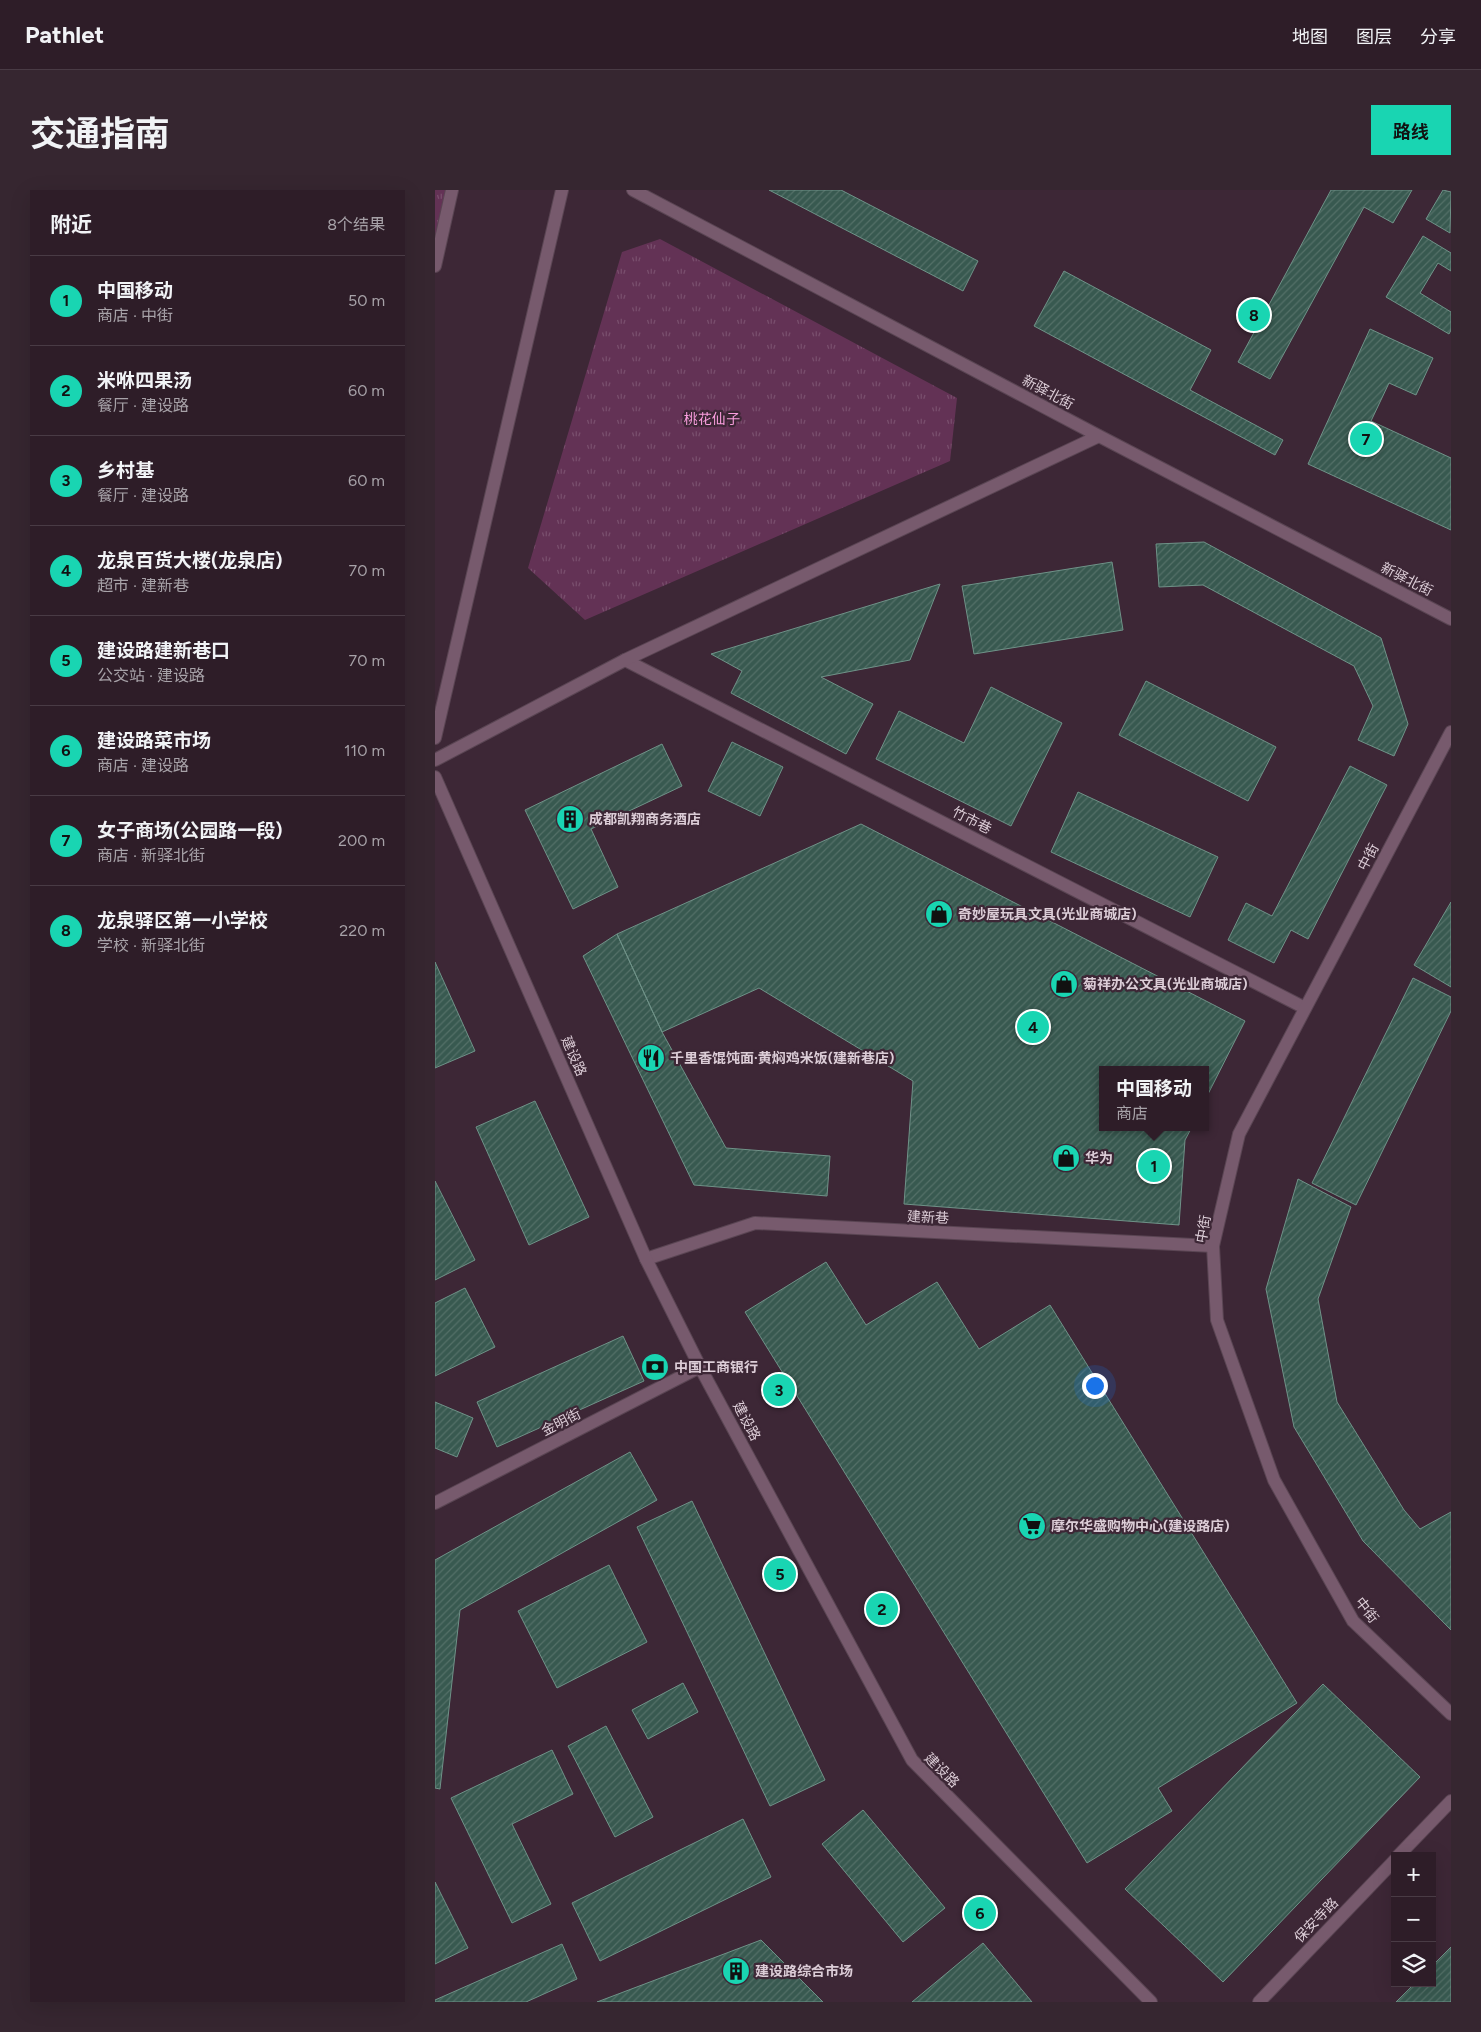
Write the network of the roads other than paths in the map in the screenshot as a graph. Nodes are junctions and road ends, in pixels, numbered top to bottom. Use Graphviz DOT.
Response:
graph roads {
  1 [pos="452,190"];
  2 [pos="562,190"];
  3 [pos="633,190"];
  4 [pos="435,266"];
  5 [pos="1099,436"];
  6 [pos="1451,619"];
  7 [pos="625,660"];
  8 [pos="1451,732"];
  9 [pos="435,738"];
  10 [pos="435,760"];
  11 [pos="435,776"];
  12 [pos="1305,1008"];
  13 [pos="1213,1246"];
  14 [pos="647,1259"];
  15 [pos="700,1367"];
  16 [pos="435,1503"];
  17 [pos="1451,1714"];
  18 [pos="1451,1801"];
  19 [pos="1402,1852"];
  20 [pos="1391,1864"];
  21 [pos="1151,2002"];
  22 [pos="1259,2002"];
  1 -- 4 [label="street"];
  2 -- 9 [label="street"];
  3 -- 5 [label="street, 新驿北街"];
  5 -- 6 [label="street, 新驿北街"];
  5 -- 7 [label="street"];
  7 -- 10 [label="street"];
  7 -- 12 [label="street, 竹市巷"];
  8 -- 12 [label="street, 中街"];
  11 -- 14 [label="street, 建设路"];
  12 -- 13 [label="street, 中街"];
  13 -- 14 [label="street, 建新巷"];
  13 -- 17 [label="street, 中街"];
  14 -- 15 [label="street, 建设路"];
  15 -- 16 [label="street, 金明街"];
  15 -- 21 [label="street, 建设路"];
  18 -- 19 [label="street"];
  20 -- 22 [label="street, 保安寺路"];
}
